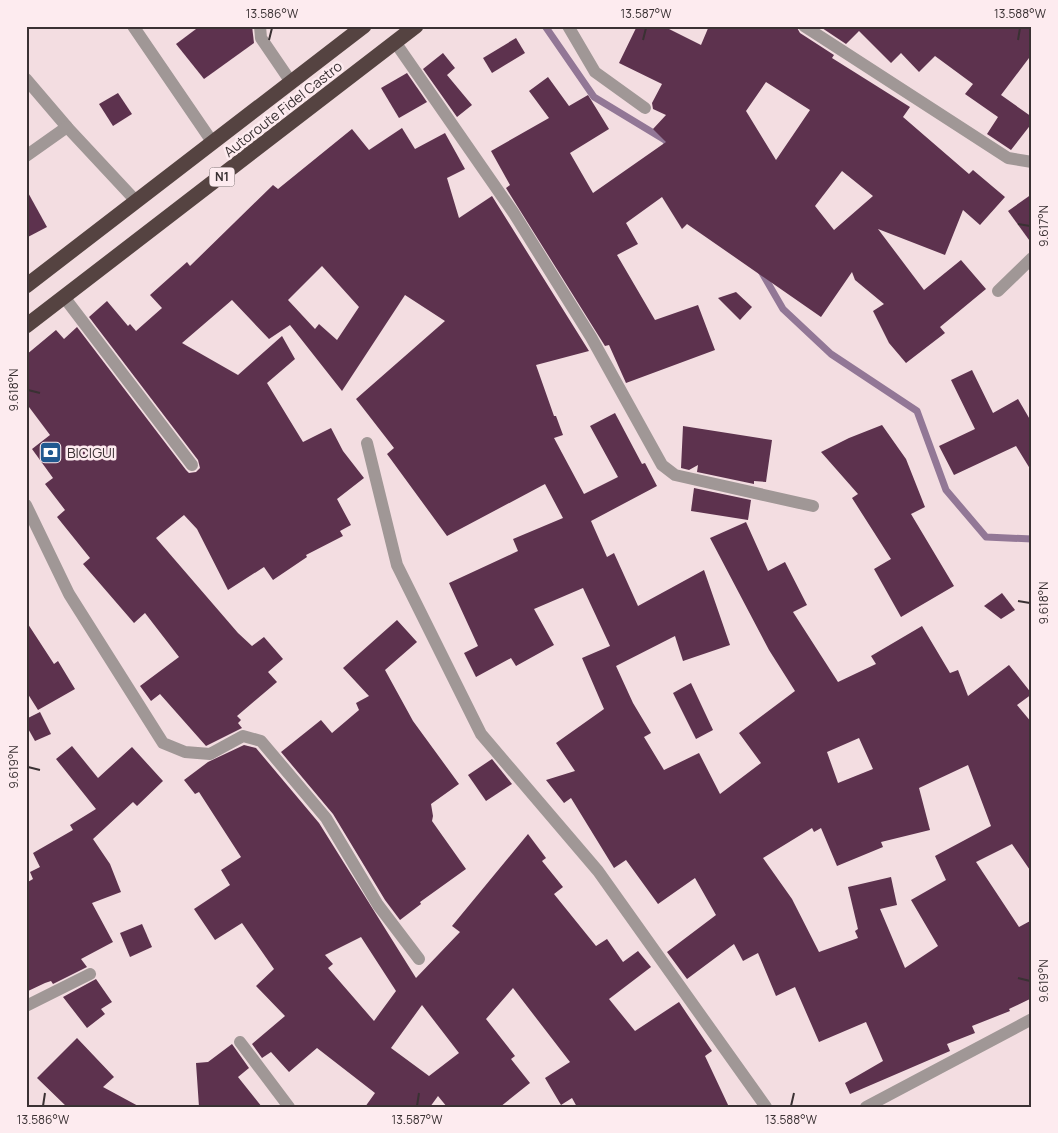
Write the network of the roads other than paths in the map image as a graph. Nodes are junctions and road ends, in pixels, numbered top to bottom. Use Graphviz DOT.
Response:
graph roads {
  1 [pos="133,26"];
  2 [pos="260,26"];
  3 [pos="416,26"];
  4 [pos="568,26"];
  5 [pos="804,26"];
  6 [pos="356,28"];
  7 [pos="395,42"];
  8 [pos="26,79"];
  9 [pos="291,82"];
  10 [pos="645,108"];
  11 [pos="67,127"];
  12 [pos="213,143"];
  13 [pos="26,156"];
  14 [pos="1032,162"];
  15 [pos="136,201"];
  16 [pos="1032,258"];
  17 [pos="26,286"];
  18 [pos="998,291"];
  19 [pos="64,297"];
  20 [pos="26,326"];
  21 [pos="367,443"];
  22 [pos="192,465"];
  23 [pos="26,505"];
  24 [pos="813,506"];
  25 [pos="419,959"];
  26 [pos="90,974"];
  27 [pos="26,1006"];
  28 [pos="1032,1019"];
  29 [pos="240,1042"];
  30 [pos="289,1107"];
  31 [pos="766,1107"];
  32 [pos="866,1107"];
  1 -- 12 [label="street"];
  2 -- 9 [label="street"];
  3 -- 7 [label="highway, Autoroute Fidel Castro / N1"];
  4 -- 10 [label="street"];
  5 -- 14 [label="street"];
  6 -- 9 [label="highway, Autoroute Fidel Castro / N1"];
  7 -- 19 [label="highway, Autoroute Fidel Castro / N1"];
  7 -- 24 [label="street"];
  8 -- 11 [label="street"];
  9 -- 12 [label="highway, Autoroute Fidel Castro / N1"];
  11 -- 13 [label="street"];
  11 -- 15 [label="street"];
  12 -- 15 [label="highway, Autoroute Fidel Castro / N1"];
  15 -- 17 [label="highway, Autoroute Fidel Castro / N1"];
  16 -- 18 [label="street"];
  19 -- 20 [label="highway, Autoroute Fidel Castro / N1"];
  19 -- 22 [label="street"];
  21 -- 31 [label="street"];
  23 -- 25 [label="street"];
  26 -- 27 [label="street"];
  28 -- 32 [label="street"];
  29 -- 30 [label="street"];
}
